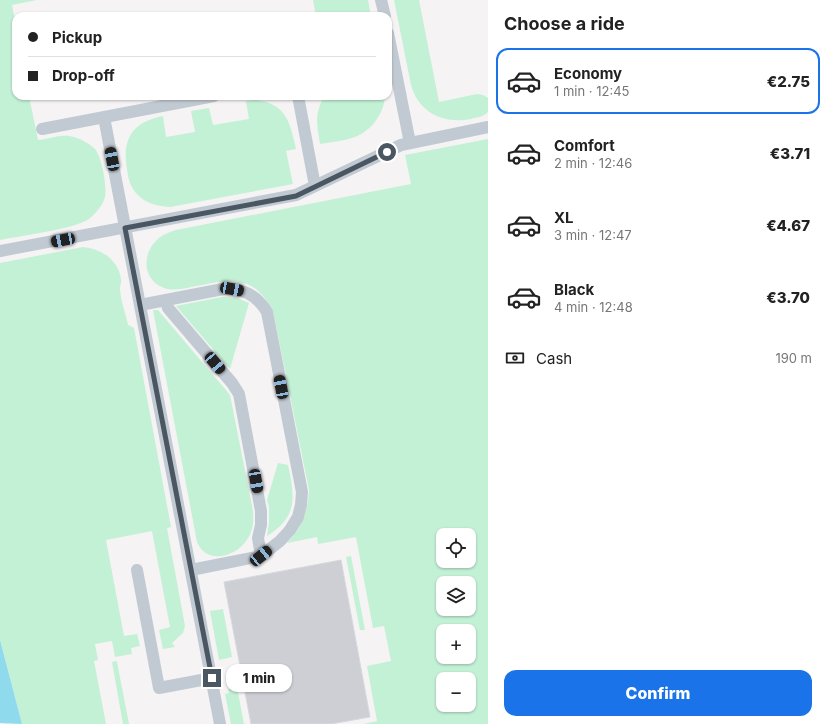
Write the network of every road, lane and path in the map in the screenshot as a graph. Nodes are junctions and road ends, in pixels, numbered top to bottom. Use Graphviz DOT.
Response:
graph roads {
  1 [pos="381,0"];
  2 [pos="384,12"];
  3 [pos="392,53"];
  4 [pos="193,100"];
  5 [pos="299,100"];
  6 [pos="104,117"];
  7 [pos="488,128"];
  8 [pos="42,129"];
  9 [pos="410,143"];
  10 [pos="315,186"];
  11 [pos="125,228"];
  12 [pos="0,251"];
  13 [pos="166,300"];
  14 [pos="140,305"];
  15 [pos="261,556"];
  16 [pos="137,570"];
  17 [pos="191,570"];
  18 [pos="212,678"];
  19 [pos="220,724"];
  1 -- 2 [label="lane"];
  3 -- 9 [label="lane"];
  4 -- 6 [label="lane"];
  5 -- 10 [label="lane"];
  6 -- 8 [label="lane"];
  6 -- 11 [label="lane"];
  7 -- 9 [label="lane"];
  9 -- 10 [label="lane"];
  10 -- 11 [label="lane"];
  11 -- 12 [label="lane"];
  11 -- 14 [label="lane"];
  13 -- 14 [label="lane"];
  13 -- 15 [label="lane"];
  13 -- 15 [label="lane"];
  14 -- 17 [label="lane"];
  15 -- 17 [label="lane"];
  16 -- 18 [label="lane"];
  17 -- 18 [label="lane"];
  18 -- 19 [label="lane"];
}
